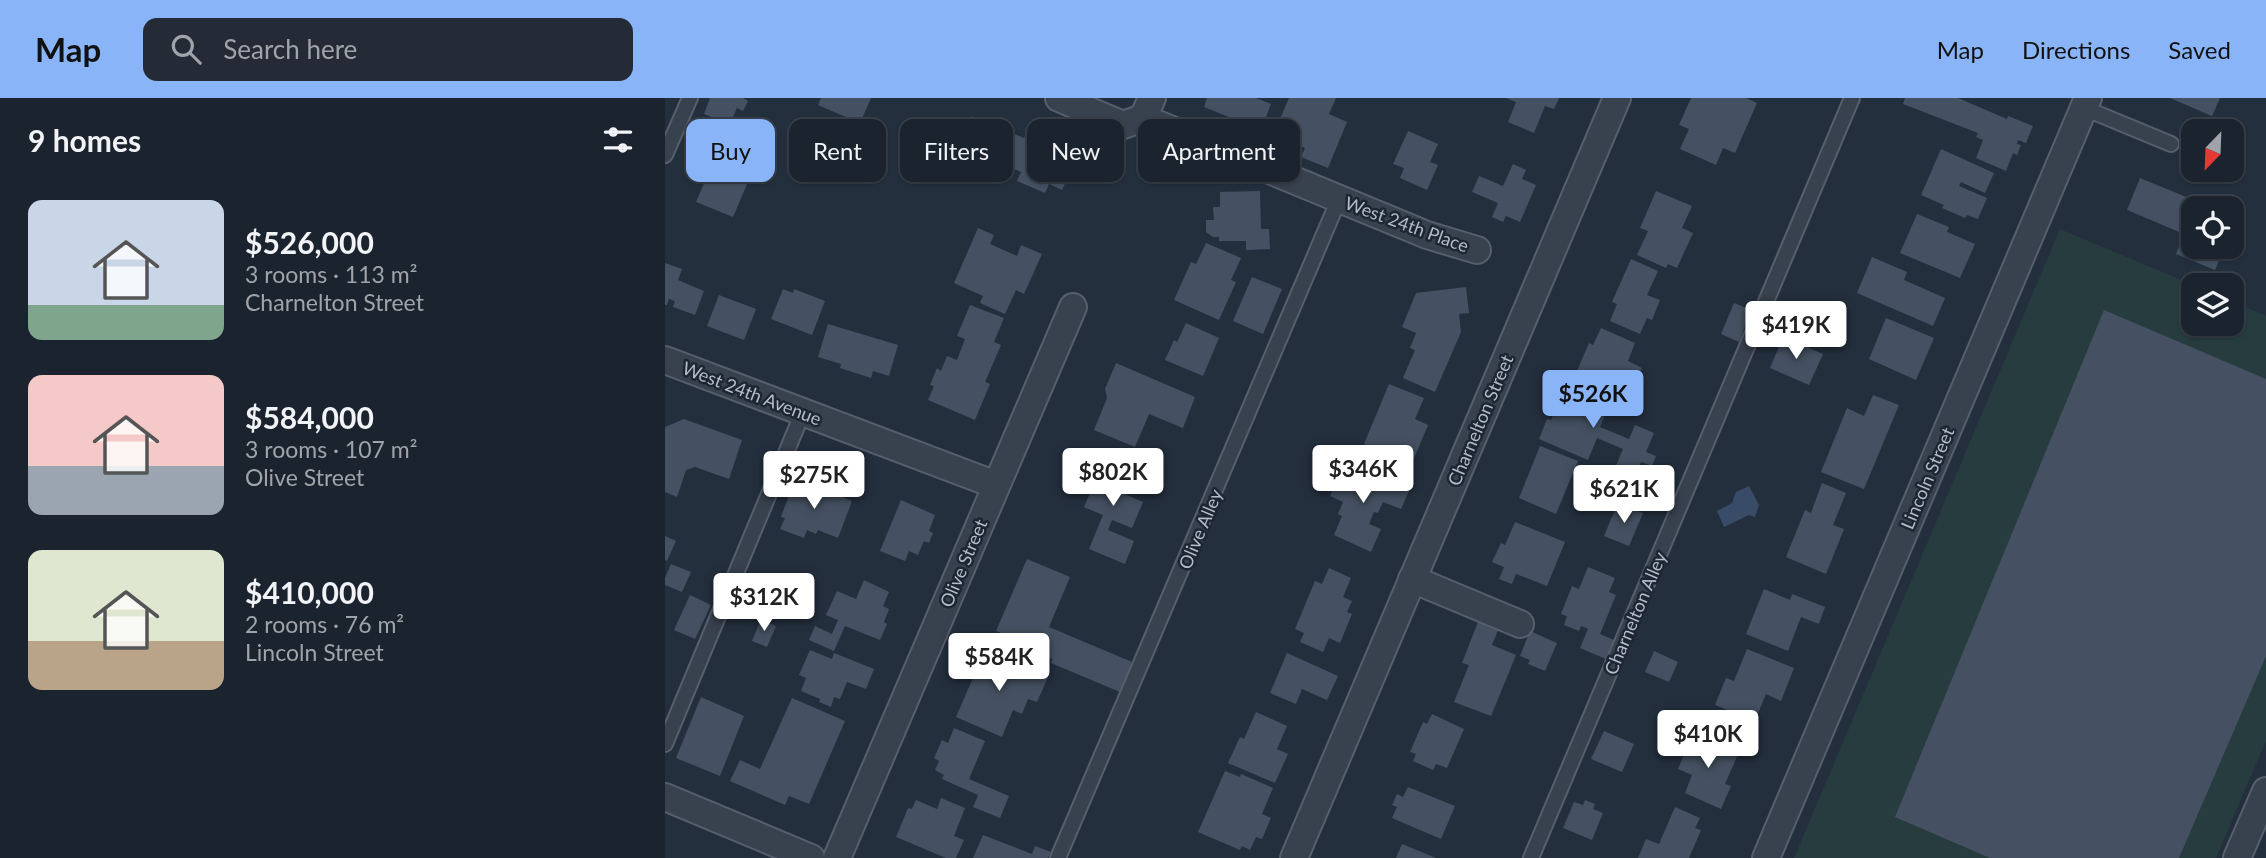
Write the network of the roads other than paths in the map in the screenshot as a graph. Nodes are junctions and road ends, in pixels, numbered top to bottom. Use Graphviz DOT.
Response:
graph roads {
  1 [pos="689,98"];
  2 [pos="1059,98"];
  3 [pos="1617,98"];
  4 [pos="1852,98"];
  5 [pos="2086,103"];
  6 [pos="1139,114"];
  7 [pos="2171,144"];
  8 [pos="665,155"];
  9 [pos="1339,199"];
  10 [pos="1477,250"];
  11 [pos="1073,307"];
  12 [pos="665,360"];
  13 [pos="803,412"];
  14 [pos="996,485"];
  15 [pos="1412,579"];
  16 [pos="1520,625"];
  17 [pos="665,744"];
  18 [pos="2266,791"];
  19 [pos="665,797"];
  20 [pos="811,858"];
  21 [pos="837,858"];
  22 [pos="1058,858"];
  23 [pos="1294,858"];
  24 [pos="1531,858"];
  25 [pos="1766,858"];
  26 [pos="2238,858"];
  1 -- 8 [label="lane"];
  2 -- 6 [label="street, West 24th Place"];
  3 -- 15 [label="street, Charnelton Street"];
  4 -- 24 [label="lane, Charnelton Alley"];
  5 -- 7 [label="lane"];
  5 -- 25 [label="street, Lincoln Street"];
  6 -- 9 [label="street, West 24th Place"];
  9 -- 10 [label="street, West 24th Place"];
  9 -- 22 [label="lane, Olive Alley"];
  11 -- 14 [label="street, Olive Street"];
  12 -- 13 [label="street, West 24th Avenue"];
  13 -- 14 [label="street, West 24th Avenue"];
  13 -- 17 [label="lane"];
  14 -- 21 [label="street, Olive Street"];
  15 -- 16 [label="street"];
  15 -- 23 [label="street, Charnelton Street"];
  18 -- 26 [label="street"];
  19 -- 20 [label="street"];
}
